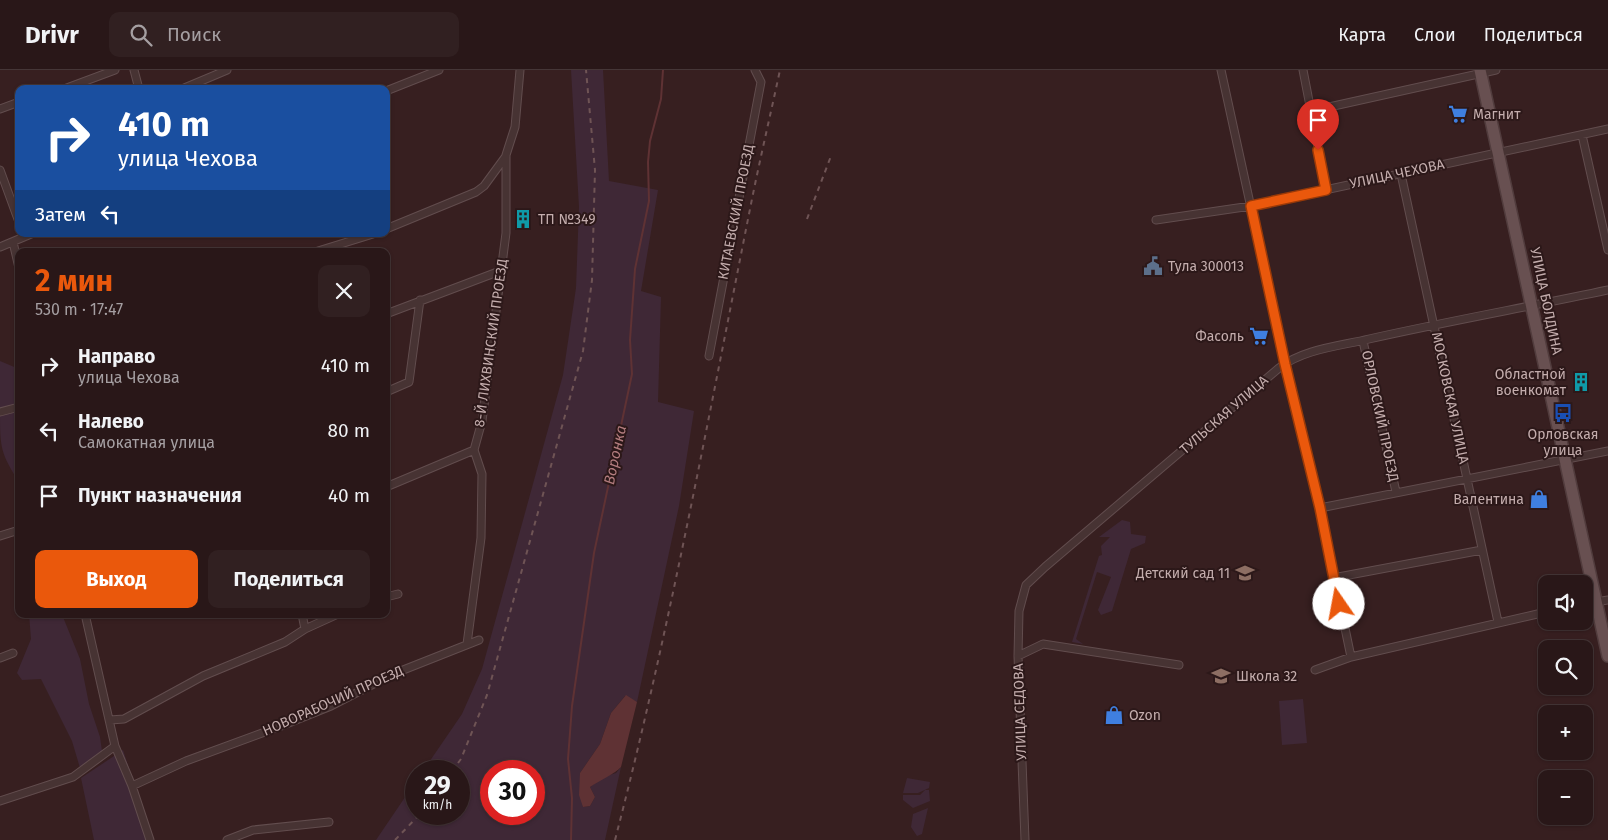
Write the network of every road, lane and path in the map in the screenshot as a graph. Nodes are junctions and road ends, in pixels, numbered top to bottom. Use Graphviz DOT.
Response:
graph roads {
  1 [pos="115,70"];
  2 [pos="134,70"];
  3 [pos="227,70"];
  4 [pos="439,70"];
  5 [pos="520,70"];
  6 [pos="755,70"];
  7 [pos="1221,70"];
  8 [pos="1303,70"];
  9 [pos="1496,70"];
  10 [pos="1480,72"];
  11 [pos="75,85"];
  12 [pos="138,85"];
  13 [pos="191,85"];
  14 [pos="390,89"];
  15 [pos="15,103"];
  16 [pos="0,109"];
  17 [pos="1311,111"];
  18 [pos="1608,129"];
  19 [pos="1582,135"];
  20 [pos="1498,152"];
  21 [pos="506,156"];
  22 [pos="0,170"];
  23 [pos="1401,174"];
  24 [pos="1326,190"];
  25 [pos="1251,206"];
  26 [pos="15,211"];
  27 [pos="1156,220"];
  28 [pos="390,227"];
  29 [pos="22,237"];
  30 [pos="363,237"];
  31 [pos="13,242"];
  32 [pos="0,247"];
  33 [pos="328,248"];
  34 [pos="1608,250"];
  35 [pos="15,251"];
  36 [pos="500,271"];
  37 [pos="1608,290"];
  38 [pos="420,300"];
  39 [pos="1532,306"];
  40 [pos="390,312"];
  41 [pos="1434,325"];
  42 [pos="1363,341"];
  43 [pos="709,356"];
  44 [pos="1285,364"];
  45 [pos="390,390"];
  46 [pos="15,408"];
  47 [pos="0,412"];
  48 [pos="474,450"];
  49 [pos="1608,451"];
  50 [pos="1565,460"];
  51 [pos="1467,478"];
  52 [pos="390,484"];
  53 [pos="1396,492"];
  54 [pos="1320,508"];
  55 [pos="15,531"];
  56 [pos="0,536"];
  57 [pos="1482,550"];
  58 [pos="1333,578"];
  59 [pos="1026,585"];
  60 [pos="398,594"];
  61 [pos="390,596"];
  62 [pos="1602,601"];
  63 [pos="1538,614"];
  64 [pos="86,618"];
  65 [pos="303,618"];
  66 [pos="329,618"];
  67 [pos="1498,622"];
  68 [pos="306,628"];
  69 [pos="479,640"];
  70 [pos="467,644"];
  71 [pos="13,653"];
  72 [pos="1018,656"];
  73 [pos="1608,656"];
  74 [pos="1351,657"];
  75 [pos="0,658"];
  76 [pos="1179,665"];
  77 [pos="1315,670"];
  78 [pos="110,720"];
  79 [pos="115,746"];
  80 [pos="132,786"];
  81 [pos="0,801"];
  82 [pos="329,822"];
  83 [pos="150,840"];
  84 [pos="227,840"];
  85 [pos="1025,840"];
  1 -- 11 [label="street"];
  2 -- 12 [label="street"];
  3 -- 13 [label="street"];
  4 -- 14 [label="street"];
  5 -- 21 [label="street, 8-Й ЛИХВИНСКИЙ ПРОЕЗД"];
  6 -- 43 [label="street, КИТАЕВСКИЙ ПРОЕЗД"];
  7 -- 25 [label="street"];
  8 -- 17 [label="street"];
  9 -- 10 [label="street"];
  10 -- 17 [label="street"];
  10 -- 20 [label="main road, УЛИЦА БОЛДИНА"];
  15 -- 16 [label="street"];
  17 -- 24 [label="street"];
  18 -- 19 [label="street, УЛИЦА ЧЕХОВА"];
  19 -- 20 [label="street, УЛИЦА ЧЕХОВА"];
  19 -- 34 [label="street"];
  20 -- 23 [label="street, УЛИЦА ЧЕХОВА"];
  20 -- 39 [label="main road, УЛИЦА БОЛДИНА"];
  21 -- 28 [label="street"];
  21 -- 36 [label="street, 8-Й ЛИХВИНСКИЙ ПРОЕЗД"];
  22 -- 26 [label="street"];
  23 -- 24 [label="street, УЛИЦА ЧЕХОВА"];
  23 -- 41 [label="street, МОСКОВСКАЯ УЛИЦА"];
  24 -- 25 [label="street, УЛИЦА ЧЕХОВА"];
  25 -- 27 [label="street, УЛИЦА ЧЕХОВА"];
  25 -- 44 [label="street"];
  29 -- 31 [label="street"];
  30 -- 33 [label="street"];
  31 -- 32 [label="street"];
  31 -- 35 [label="street"];
  36 -- 38 [label="street"];
  36 -- 48 [label="street, 8-Й ЛИХВИНСКИЙ ПРОЕЗД"];
  37 -- 39 [label="street, ТУЛЬСКАЯ УЛИЦА"];
  38 -- 40 [label="street"];
  38 -- 45 [label="street"];
  39 -- 41 [label="street, ТУЛЬСКАЯ УЛИЦА"];
  39 -- 50 [label="main road, УЛИЦА БОЛДИНА"];
  41 -- 42 [label="street, ТУЛЬСКАЯ УЛИЦА"];
  41 -- 51 [label="street, МОСКОВСКАЯ УЛИЦА"];
  42 -- 44 [label="street, ТУЛЬСКАЯ УЛИЦА"];
  42 -- 53 [label="street, ОРЛОВСКИЙ ПРОЕЗД"];
  44 -- 54 [label="street"];
  44 -- 59 [label="street, ТУЛЬСКАЯ УЛИЦА"];
  46 -- 47 [label="street"];
  48 -- 52 [label="street"];
  48 -- 70 [label="street"];
  49 -- 50 [label="street"];
  50 -- 51 [label="street"];
  50 -- 62 [label="main road, УЛИЦА БОЛДИНА"];
  51 -- 53 [label="street"];
  51 -- 57 [label="street, МОСКОВСКАЯ УЛИЦА"];
  53 -- 54 [label="street"];
  54 -- 58 [label="street"];
  55 -- 56 [label="street"];
  57 -- 58 [label="street"];
  57 -- 67 [label="street, МОСКОВСКАЯ УЛИЦА"];
  58 -- 74 [label="street"];
  59 -- 72 [label="street, УЛИЦА СЕДОВА"];
  60 -- 61 [label="street"];
  62 -- 73 [label="main road, УЛИЦА БОЛДИНА"];
  63 -- 67 [label="street"];
  64 -- 78 [label="street"];
  65 -- 68 [label="street"];
  66 -- 68 [label="street"];
  67 -- 74 [label="street"];
  68 -- 78 [label="street"];
  69 -- 70 [label="street, НОВОРАБОЧИЙ ПРОЕЗД"];
  70 -- 80 [label="street, НОВОРАБОЧИЙ ПРОЕЗД"];
  71 -- 75 [label="street"];
  72 -- 76 [label="street"];
  72 -- 85 [label="street, УЛИЦА СЕДОВА"];
  74 -- 77 [label="street"];
  78 -- 79 [label="street"];
  79 -- 80 [label="street"];
  79 -- 81 [label="street"];
  80 -- 83 [label="street"];
  82 -- 84 [label="street"];
}
